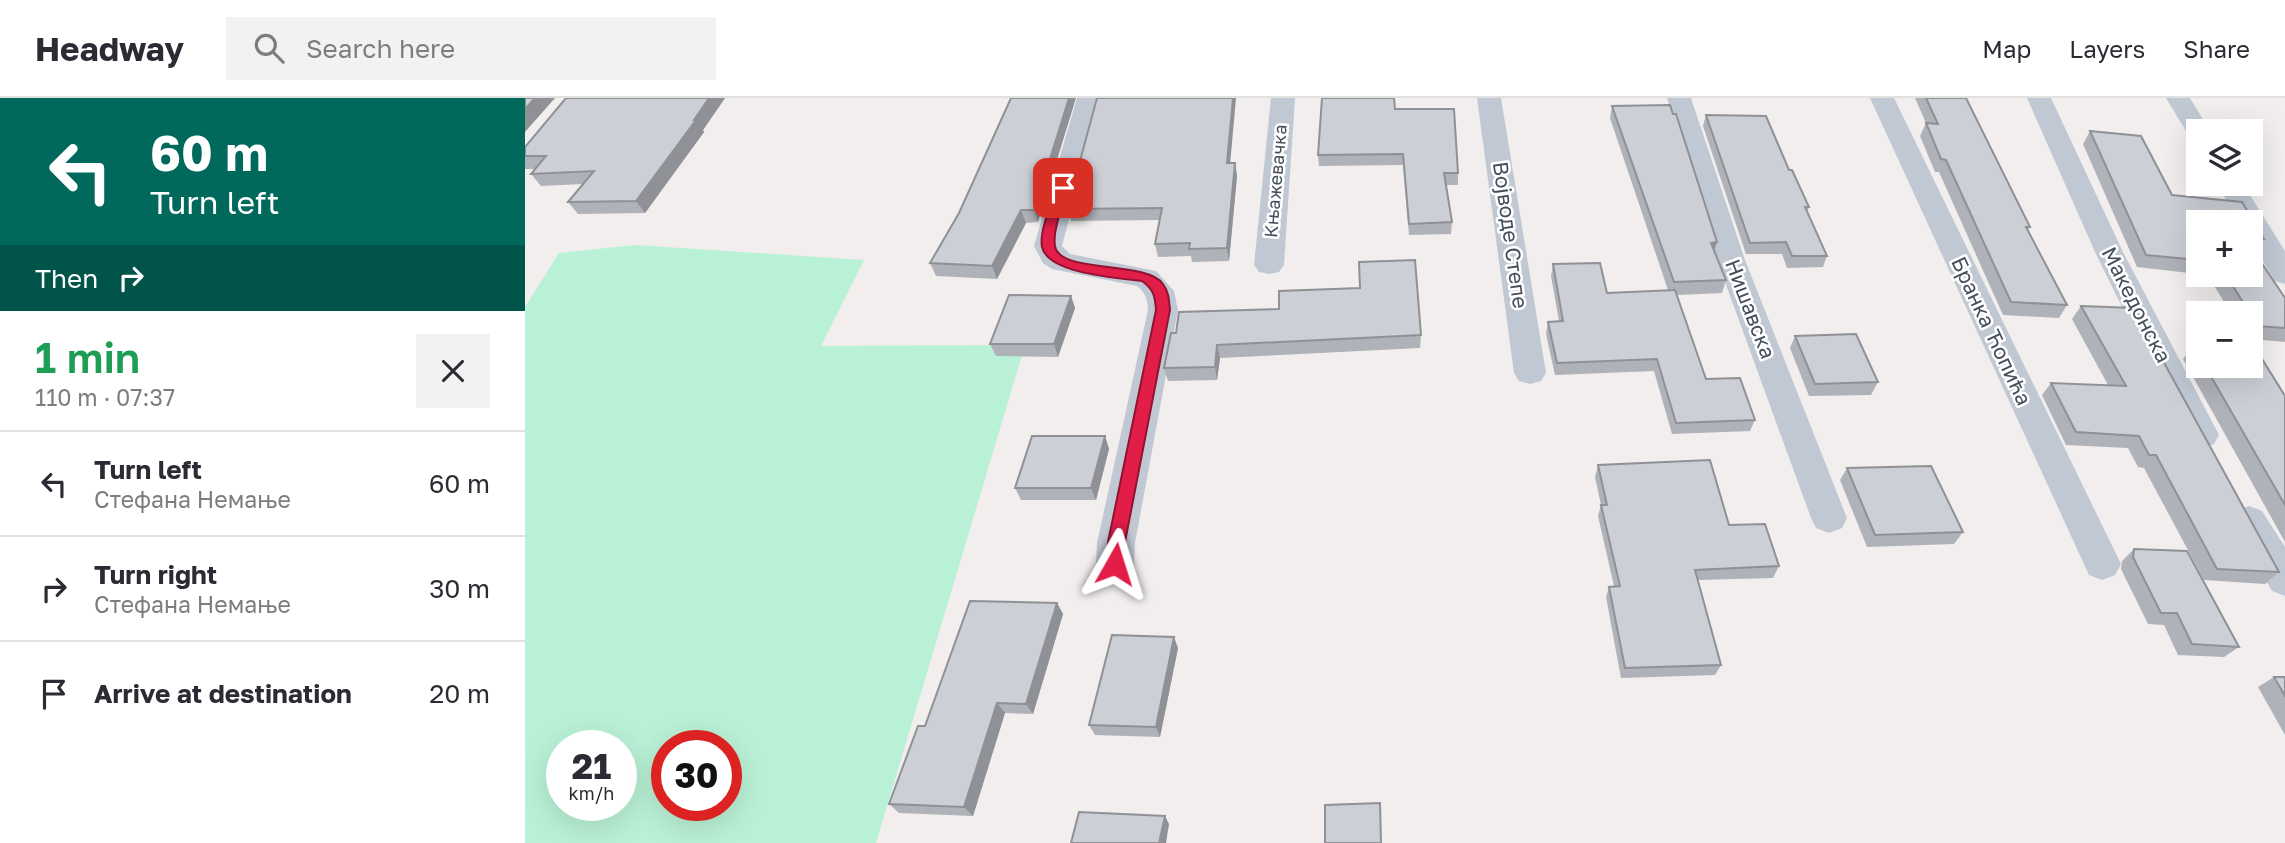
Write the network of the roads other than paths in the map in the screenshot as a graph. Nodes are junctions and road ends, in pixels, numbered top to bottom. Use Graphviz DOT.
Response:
graph roads {
  1 [pos="1089,98"];
  2 [pos="1283,98"];
  3 [pos="1489,98"];
  4 [pos="1679,98"];
  5 [pos="1882,98"];
  6 [pos="2039,98"];
  7 [pos="2178,98"];
  8 [pos="2191,119"];
  9 [pos="2237,196"];
  10 [pos="1269,265"];
  11 [pos="2285,274"];
  12 [pos="1530,373"];
  13 [pos="2216,463"];
  14 [pos="2236,499"];
  15 [pos="1829,518"];
  16 [pos="1115,564"];
  17 [pos="2102,564"];
  18 [pos="2285,580"];
  1 -- 16 [label="street"];
  2 -- 10 [label="street, Књажевачка"];
  3 -- 12 [label="street, Војводе Степе"];
  4 -- 15 [label="street, Нишавска"];
  5 -- 17 [label="street, Бранка Ћопића"];
  6 -- 13 [label="street, Македонска"];
  7 -- 8 [label="street"];
  9 -- 11 [label="street"];
  14 -- 18 [label="street"];
}
